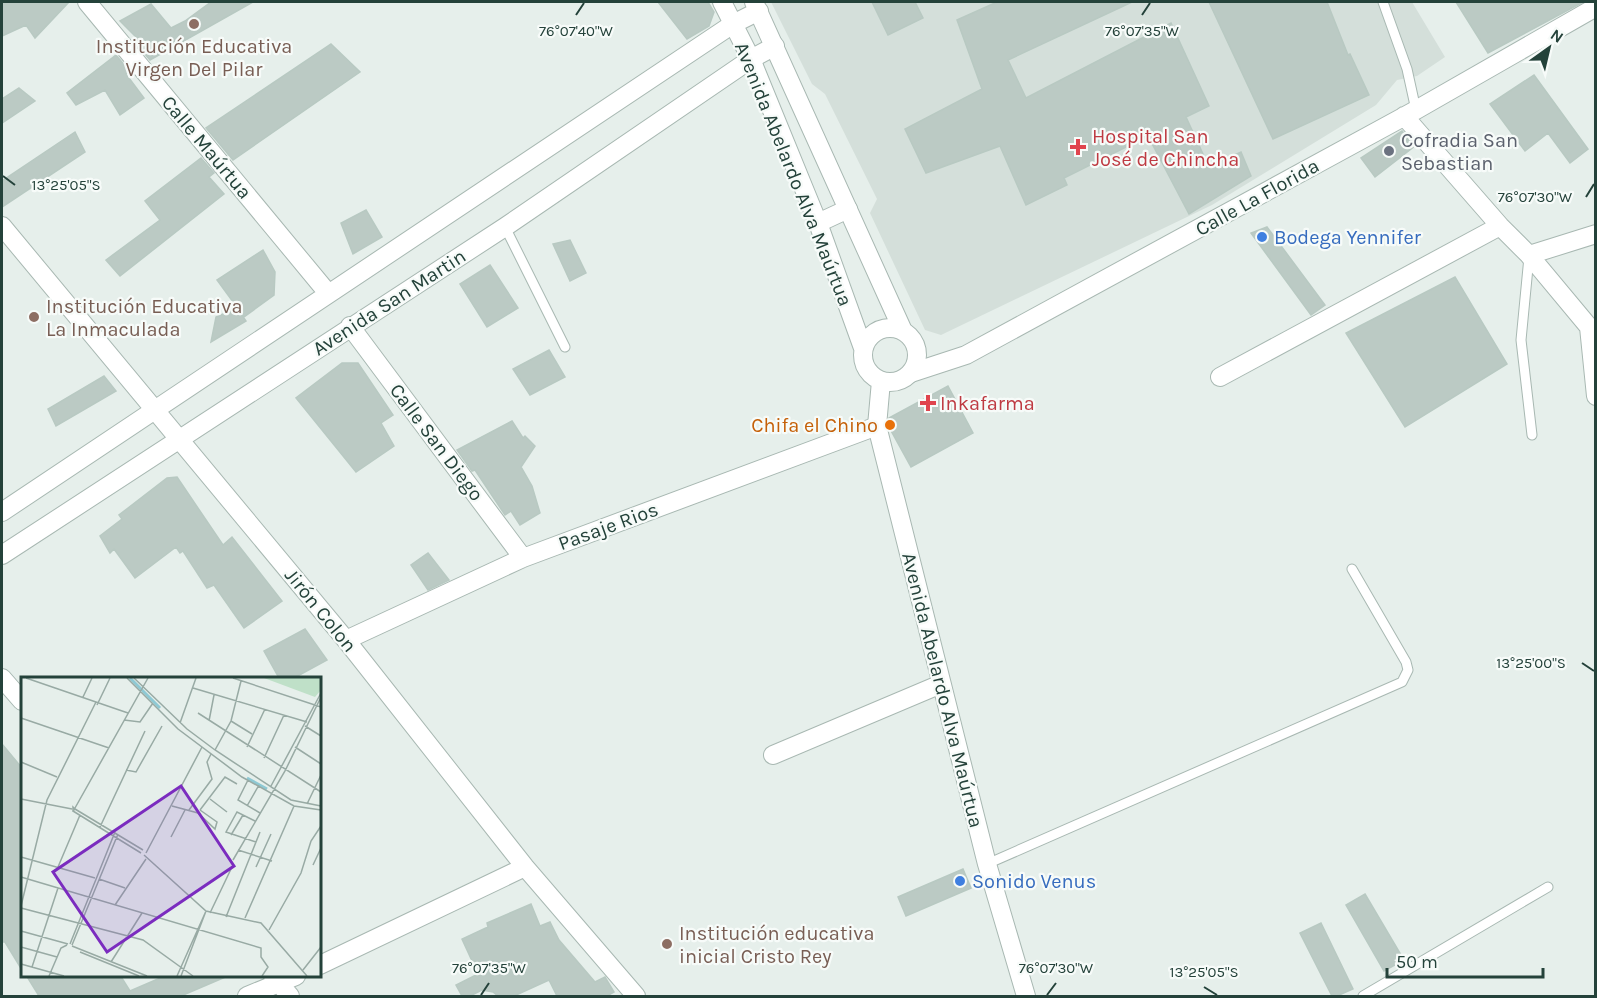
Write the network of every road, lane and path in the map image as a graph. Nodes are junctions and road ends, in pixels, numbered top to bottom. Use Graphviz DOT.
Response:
graph roads {
  1 [pos="87,2"];
  2 [pos="722,2"];
  3 [pos="1383,2"];
  4 [pos="756,6"];
  5 [pos="1596,7"];
  6 [pos="733,24"];
  7 [pos="775,46"];
  8 [pos="751,59"];
  9 [pos="1410,113"];
  10 [pos="848,208"];
  11 [pos="818,223"];
  12 [pos="2,226"];
  13 [pos="1500,226"];
  14 [pos="505,227"];
  15 [pos="1596,234"];
  16 [pos="1529,255"];
  17 [pos="327,292"];
  18 [pos="350,326"];
  19 [pos="1592,326"];
  20 [pos="903,331"];
  21 [pos="565,347"];
  22 [pos="863,348"];
  23 [pos="911,373"];
  24 [pos="1220,377"];
  25 [pos="881,381"];
  26 [pos="1596,396"];
  27 [pos="156,410"];
  28 [pos="877,426"];
  29 [pos="1532,435"];
  30 [pos="180,438"];
  31 [pos="2,512"];
  32 [pos="2,555"];
  33 [pos="523,558"];
  34 [pos="1352,570"];
  35 [pos="346,640"];
  36 [pos="2,678"];
  37 [pos="941,684"];
  38 [pos="21,700"];
  39 [pos="773,755"];
  40 [pos="987,864"];
  41 [pos="525,867"];
  42 [pos="1548,887"];
  43 [pos="321,964"];
  44 [pos="285,983"];
  45 [pos="247,996"];
  46 [pos="636,996"];
  47 [pos="1026,996"];
  48 [pos="1363,996"];
  1 -- 17 [label="street, Calle Maúrtua"];
  2 -- 6 [label="street, Avenida Abelardo Alva Maúrtua"];
  3 -- 9 [label="lane"];
  4 -- 6 [label="street, Avenida San Martin"];
  4 -- 7 [label="street, Avenida Abelardo Alva Maúrtua"];
  5 -- 9 [label="street, Calle La Florida"];
  6 -- 8 [label="street, Avenida Abelardo Alva Maúrtua"];
  6 -- 17 [label="street, Avenida San Martin"];
  7 -- 8 [label="street, Avenida San Martin"];
  7 -- 10 [label="street, Avenida Abelardo Alva Maúrtua"];
  8 -- 11 [label="street, Avenida Abelardo Alva Maúrtua"];
  8 -- 14 [label="street, Avenida San Martin"];
  9 -- 13 [label="street"];
  9 -- 23 [label="street, Calle La Florida"];
  10 -- 11 [label="street"];
  10 -- 20 [label="street, Avenida Abelardo Alva Maúrtua"];
  11 -- 22 [label="street, Avenida Abelardo Alva Maúrtua"];
  12 -- 27 [label="street, Jirón Colon"];
  13 -- 16 [label="street"];
  13 -- 24 [label="street"];
  14 -- 18 [label="street, Avenida San Martin"];
  14 -- 21 [label="lane"];
  15 -- 16 [label="street"];
  16 -- 19 [label="street"];
  16 -- 29 [label="lane"];
  17 -- 27 [label="street, Avenida San Martin"];
  18 -- 30 [label="street, Avenida San Martin"];
  18 -- 33 [label="street, Calle San Diego"];
  19 -- 26 [label="street"];
  20 -- 22 [label="street"];
  20 -- 23 [label="street"];
  22 -- 25 [label="street"];
  23 -- 25 [label="street"];
  25 -- 28 [label="street, Avenida Abelardo Alva Maúrtua"];
  27 -- 30 [label="street, Jirón Colon"];
  27 -- 31 [label="street, Avenida San Martin"];
  28 -- 33 [label="street, Pasaje Rios"];
  28 -- 37 [label="street, Avenida Abelardo Alva Maúrtua"];
  30 -- 32 [label="street, Avenida San Martin"];
  30 -- 35 [label="street, Jirón Colon"];
  33 -- 35 [label="street, Pasaje Rios"];
  34 -- 40 [label="lane"];
  35 -- 41 [label="street, Jirón Colon"];
  36 -- 38 [label="street"];
  37 -- 39 [label="street"];
  37 -- 40 [label="street, Avenida Abelardo Alva Maúrtua"];
  40 -- 47 [label="street, Avenida Abelardo Alva Maúrtua"];
  41 -- 43 [label="street"];
  41 -- 46 [label="street, Jirón Colon"];
  42 -- 48 [label="lane"];
  44 -- 45 [label="street"];
}
